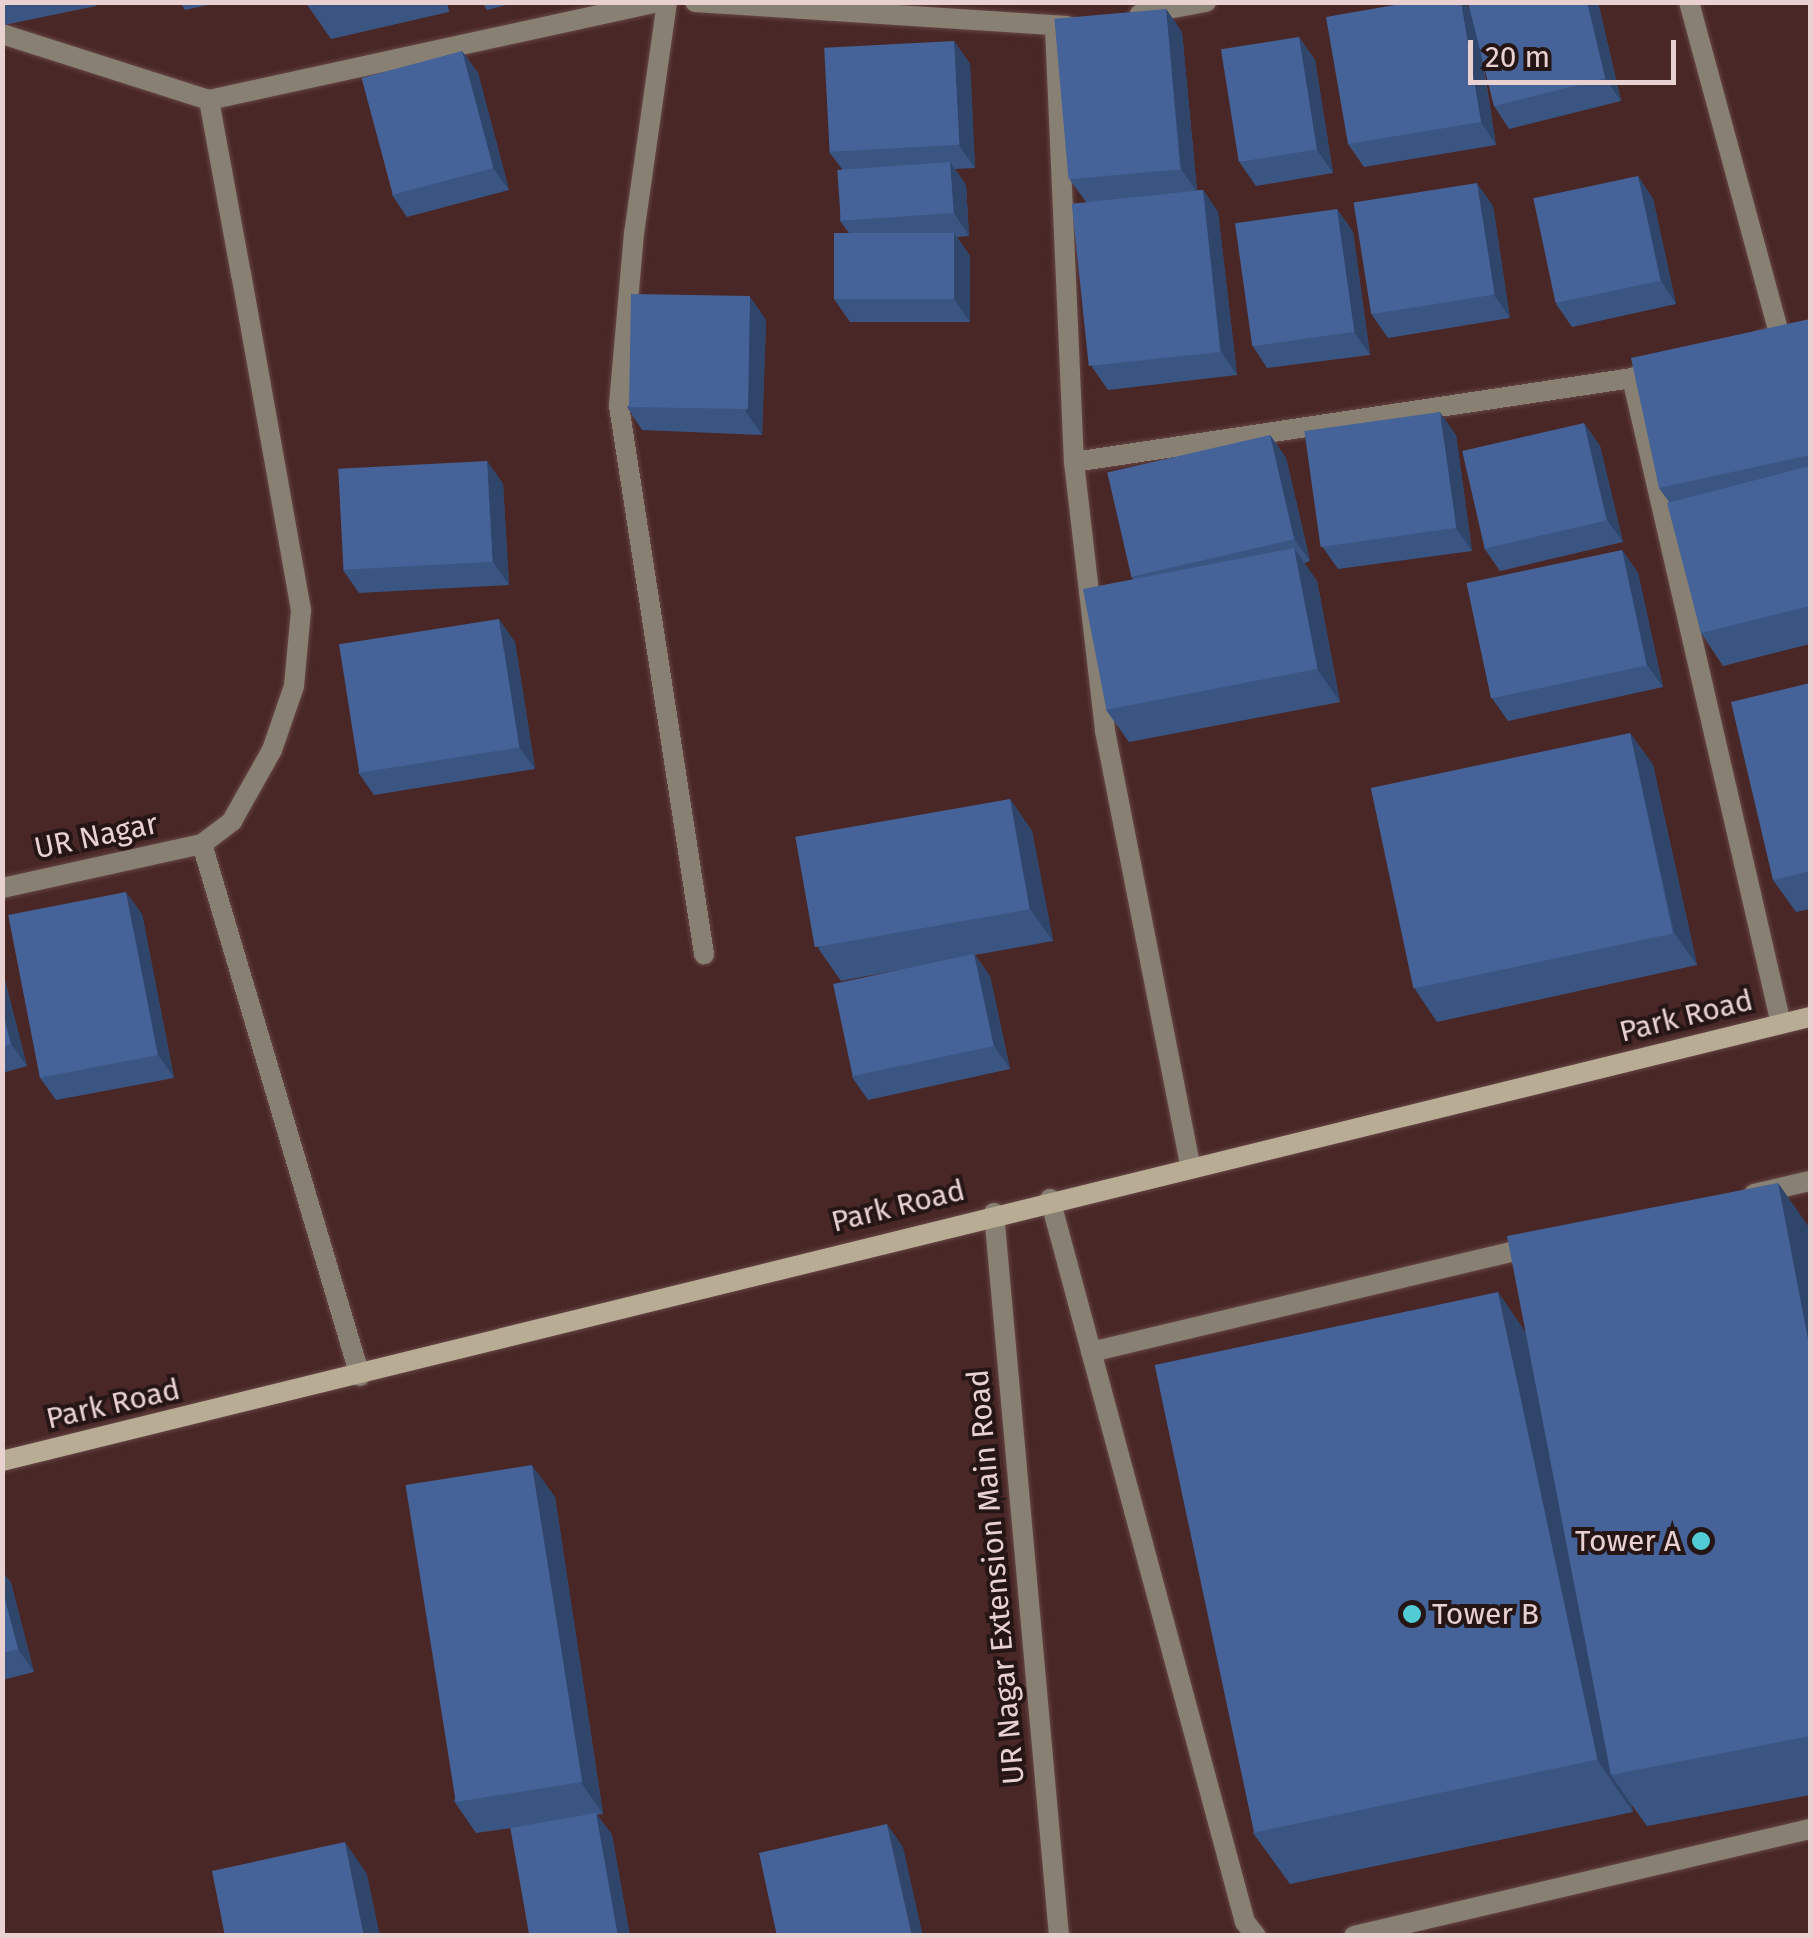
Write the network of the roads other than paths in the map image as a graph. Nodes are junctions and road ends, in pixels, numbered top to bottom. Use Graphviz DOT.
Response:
graph roads {
  1 [pos="658,2"];
  2 [pos="667,2"];
  3 [pos="695,2"];
  4 [pos="1206,2"];
  5 [pos="1690,2"];
  6 [pos="1055,28"];
  7 [pos="2,34"];
  8 [pos="208,100"];
  9 [pos="1743,346"];
  10 [pos="1688,362"];
  11 [pos="1632,378"];
  12 [pos="1074,462"];
  13 [pos="202,844"];
  14 [pos="2,888"];
  15 [pos="704,954"];
  16 [pos="1810,1017"];
  17 [pos="1781,1024"];
  18 [pos="1190,1166"];
  19 [pos="1810,1181"];
  20 [pos="1050,1199"];
  21 [pos="1734,1199"];
  22 [pos="994,1214"];
  23 [pos="1568,1238"];
  24 [pos="1091,1352"];
  25 [pos="360,1376"];
  26 [pos="2,1460"];
  27 [pos="1810,1829"];
  28 [pos="1059,1936"];
  29 [pos="1256,1936"];
  30 [pos="1354,1936"];
  1 -- 8 [label="street"];
  2 -- 15 [label="street"];
  3 -- 6 [label="street"];
  4 -- 6 [label="street"];
  5 -- 9 [label="street"];
  6 -- 12 [label="street"];
  7 -- 8 [label="street"];
  8 -- 13 [label="street"];
  10 -- 11 [label="street"];
  11 -- 12 [label="street"];
  11 -- 17 [label="street"];
  12 -- 18 [label="street"];
  13 -- 14 [label="street, UR Nagar"];
  13 -- 25 [label="street"];
  16 -- 17 [label="street, Park Road"];
  17 -- 18 [label="street, Park Road"];
  18 -- 20 [label="street, Park Road"];
  19 -- 21 [label="street"];
  20 -- 22 [label="street, Park Road"];
  20 -- 24 [label="street"];
  22 -- 25 [label="street, Park Road"];
  22 -- 28 [label="street, UR Nagar Extension Main Road"];
  23 -- 24 [label="street"];
  24 -- 29 [label="street"];
  25 -- 26 [label="street, Park Road"];
  27 -- 30 [label="street"];
}
